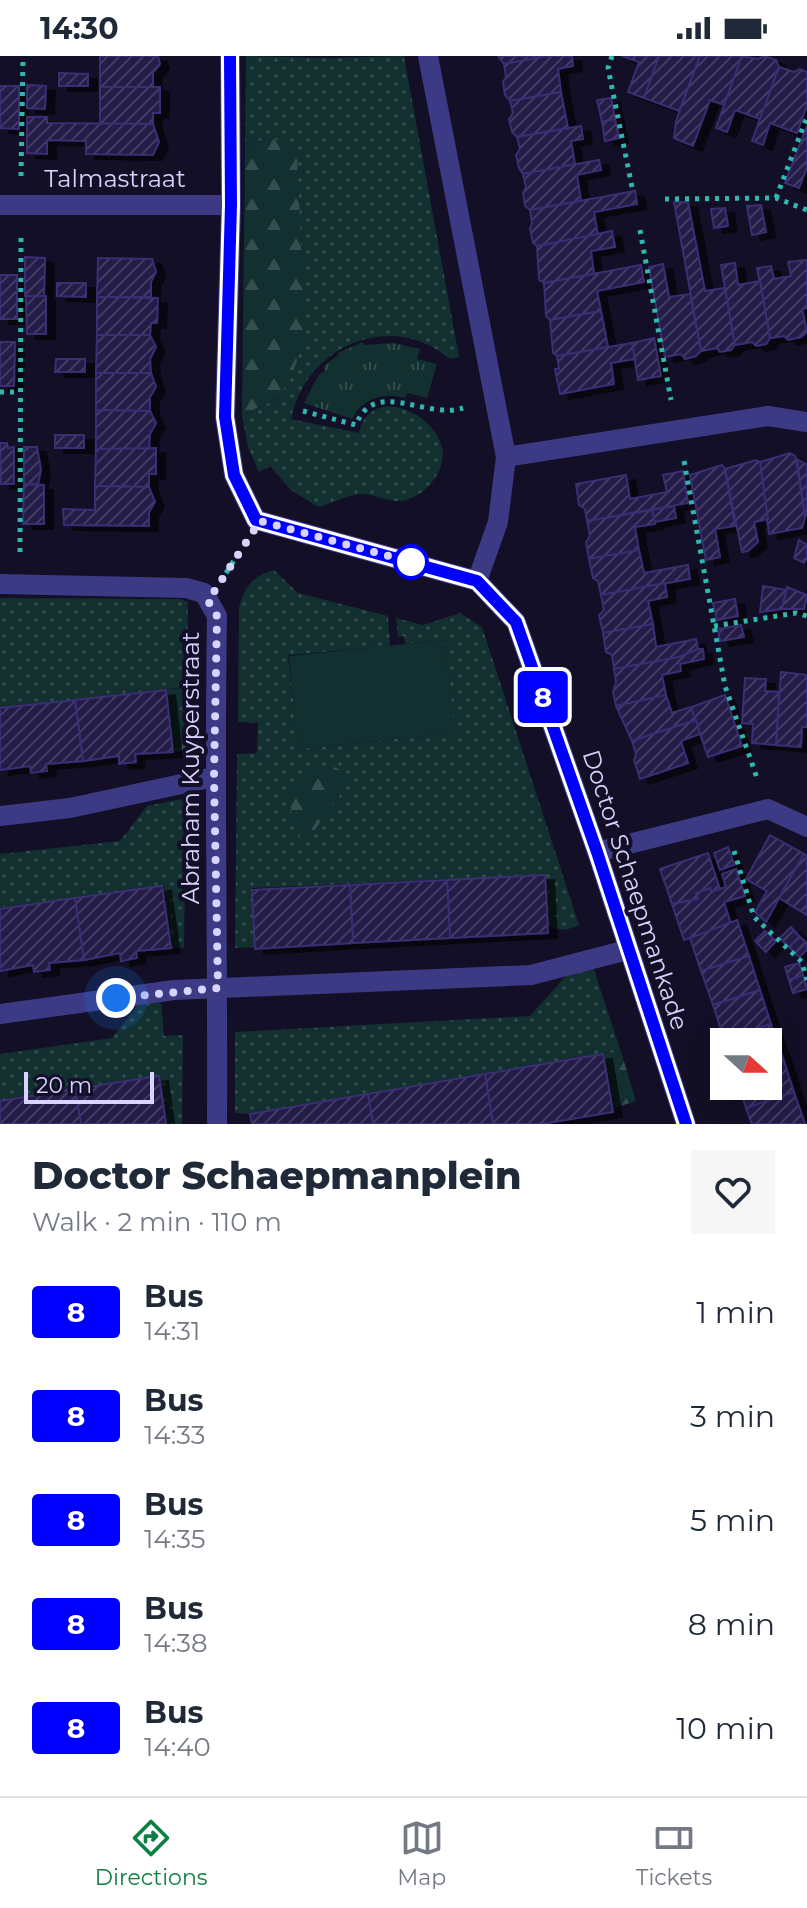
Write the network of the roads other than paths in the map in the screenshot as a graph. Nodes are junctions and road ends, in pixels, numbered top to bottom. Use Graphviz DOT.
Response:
graph roads {
  1 [pos="230,56"];
  2 [pos="428,56"];
  3 [pos="0,205"];
  4 [pos="231,205"];
  5 [pos="807,422"];
  6 [pos="506,457"];
  7 [pos="477,581"];
  8 [pos="15,584"];
  9 [pos="214,777"];
  10 [pos="0,816"];
  11 [pos="807,827"];
  12 [pos="597,852"];
  13 [pos="627,950"];
  14 [pos="218,988"];
  15 [pos="0,1014"];
  16 [pos="682,1123"];
  17 [pos="217,1124"];
  1 -- 4 [label="street"];
  2 -- 6 [label="street"];
  3 -- 4 [label="street, Talmastraat"];
  4 -- 7 [label="street"];
  5 -- 6 [label="street"];
  6 -- 7 [label="street"];
  7 -- 12 [label="street, Doctor Schaepmankade"];
  8 -- 9 [label="street, Abraham Kuyperstraat"];
  9 -- 10 [label="street"];
  9 -- 14 [label="street, Abraham Kuyperstraat"];
  11 -- 12 [label="street"];
  12 -- 13 [label="street, Doctor Schaepmankade"];
  13 -- 14 [label="street"];
  13 -- 16 [label="street, Doctor Schaepmankade"];
  14 -- 15 [label="street"];
  14 -- 17 [label="street, Abraham Kuyperstraat"];
}
